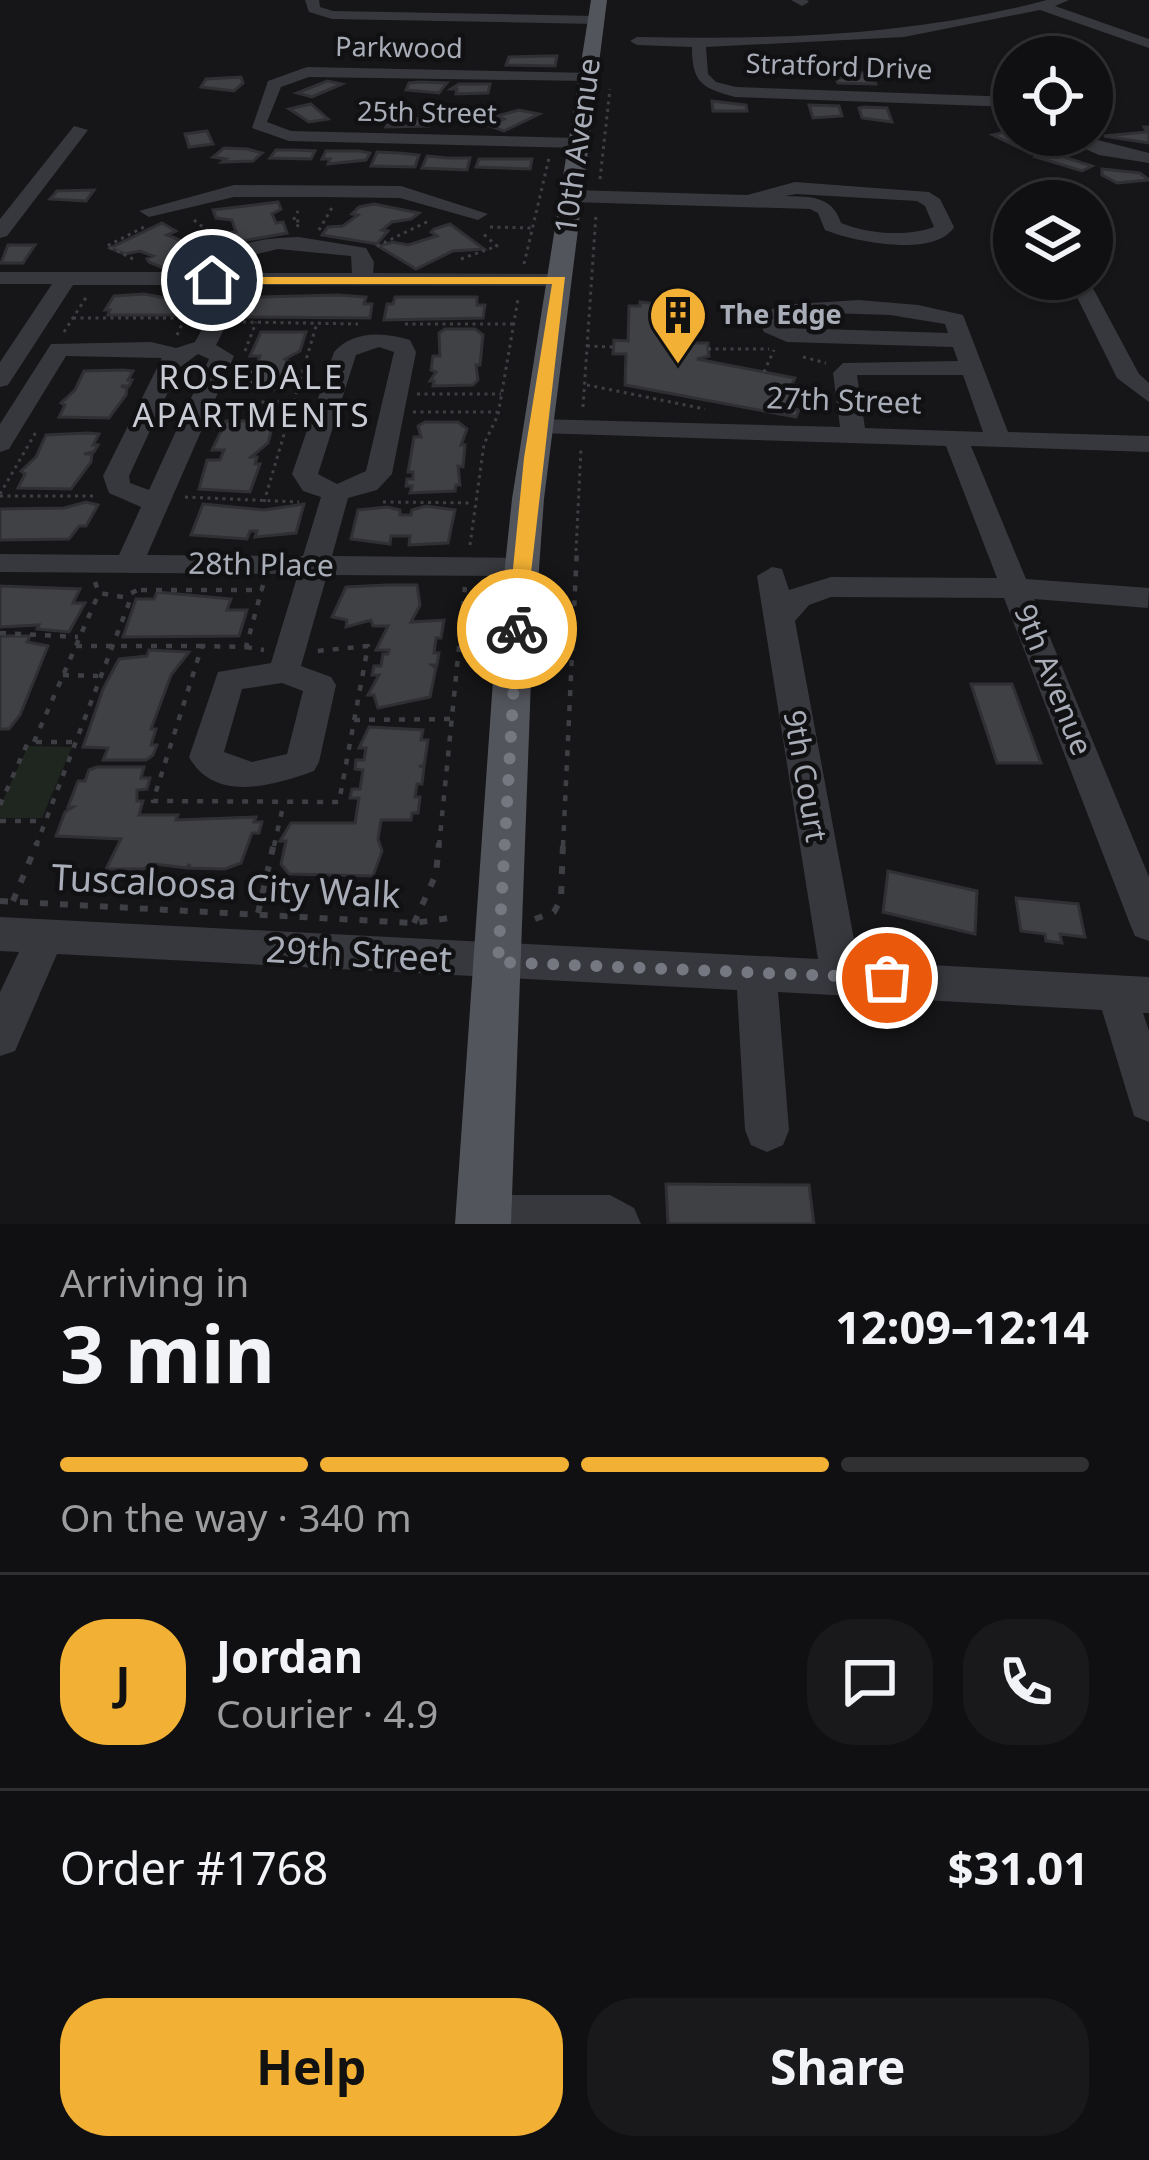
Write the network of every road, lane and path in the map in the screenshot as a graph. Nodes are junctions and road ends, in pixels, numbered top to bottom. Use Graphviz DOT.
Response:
graph roads {
  1 [pos="312,0"];
  2 [pos="463,0"];
  3 [pos="1062,0"];
  4 [pos="1042,6"];
  5 [pos="597,10"];
  6 [pos="456,17"];
  7 [pos="637,41"];
  8 [pos="699,43"];
  9 [pos="1149,44"];
  10 [pos="599,77"];
  11 [pos="993,99"];
  12 [pos="80,130"];
  13 [pos="274,134"];
  14 [pos="552,142"];
  15 [pos="579,143"];
  16 [pos="1113,152"];
  17 [pos="1149,158"];
  18 [pos="571,196"];
  19 [pos="325,197"];
  20 [pos="598,197"];
  21 [pos="748,201"];
  22 [pos="423,209"];
  23 [pos="184,213"];
  24 [pos="478,214"];
  25 [pos="149,218"];
  26 [pos="532,228"];
  27 [pos="0,232"];
  28 [pos="302,243"];
  29 [pos="232,249"];
  30 [pos="370,249"];
  31 [pos="456,266"];
  32 [pos="130,270"];
  33 [pos="0,278"];
  34 [pos="65,280"];
  35 [pos="239,280"];
  36 [pos="361,280"];
  37 [pos="521,280"];
  38 [pos="560,280"];
  39 [pos="205,285"];
  40 [pos="1089,300"];
  41 [pos="73,318"];
  42 [pos="185,318"];
  43 [pos="233,322"];
  44 [pos="316,323"];
  45 [pos="375,324"];
  46 [pos="394,324"];
  47 [pos="514,324"];
  48 [pos="962,340"];
  49 [pos="177,345"];
  50 [pos="587,346"];
  51 [pos="613,347"];
  52 [pos="203,348"];
  53 [pos="775,349"];
  54 [pos="972,368"];
  55 [pos="849,370"];
  56 [pos="1,377"];
  57 [pos="585,385"];
  58 [pos="416,394"];
  59 [pos="502,394"];
  60 [pos="1149,395"];
  61 [pos="413,412"];
  62 [pos="498,412"];
  63 [pos="724,413"];
  64 [pos="43,420"];
  65 [pos="538,426"];
  66 [pos="582,427"];
  67 [pos="854,434"];
  68 [pos="955,437"];
  69 [pos="998,439"];
  70 [pos="0,444"];
  71 [pos="1149,444"];
  72 [pos="88,484"];
  73 [pos="336,494"];
  74 [pos="0,495"];
  75 [pos="82,496"];
  76 [pos="104,496"];
  77 [pos="263,502"];
  78 [pos="156,503"];
  79 [pos="0,562"];
  80 [pos="314,566"];
  81 [pos="467,566"];
  82 [pos="522,567"];
  83 [pos="772,576"];
  84 [pos="135,577"];
  85 [pos="1017,588"];
  86 [pos="262,590"];
  87 [pos="99,593"];
  88 [pos="132,595"];
  89 [pos="1148,598"];
  90 [pos="778,624"];
  91 [pos="0,632"];
  92 [pos="80,637"];
  93 [pos="76,646"];
  94 [pos="111,646"];
  95 [pos="202,646"];
  96 [pos="284,673"];
  97 [pos="63,675"];
  98 [pos="98,676"];
  99 [pos="452,719"];
  100 [pos="354,720"];
  101 [pos="34,742"];
  102 [pos="73,742"];
  103 [pos="284,802"];
  104 [pos="0,805"];
  105 [pos="0,820"];
  106 [pos="45,821"];
  107 [pos="0,901"];
  108 [pos="257,916"];
  109 [pos="7,918"];
  110 [pos="449,918"];
  111 [pos="532,920"];
  112 [pos="414,922"];
  113 [pos="1149,924"];
  114 [pos="45,937"];
  115 [pos="498,962"];
  116 [pos="756,972"];
  117 [pos="841,975"];
  118 [pos="1133,994"];
  119 [pos="0,1037"];
  120 [pos="1149,1101"];
  121 [pos="767,1130"];
  122 [pos="483,1221"];
  123 [pos="618,1224"];
  1 -- 6 [label="street"];
  2 -- 6 [label="street"];
  3 -- 4 [label="street"];
  4 -- 8 [label="street"];
  4 -- 9 [label="street"];
  5 -- 6 [label="street"];
  5 -- 10 [label="main road, 10th Avenue"];
  7 -- 8 [label="street"];
  8 -- 11 [label="street, Stratford Drive"];
  10 -- 13 [label="street, Parkwood"];
  10 -- 15 [label="main road, 10th Avenue"];
  10 -- 20 [label="path"];
  12 -- 27 [label="street"];
  13 -- 14 [label="street, 25th Street"];
  14 -- 15 [label="street, 25th Street"];
  14 -- 26 [label="path"];
  15 -- 18 [label="main road, 10th Avenue"];
  16 -- 17 [label="street"];
  18 -- 20 [label="street"];
  18 -- 38 [label="main road, 10th Avenue"];
  19 -- 24 [label="street"];
  19 -- 25 [label="street"];
  19 -- 28 [label="street"];
  20 -- 21 [label="street"];
  20 -- 50 [label="path"];
  21 -- 21 [label="street"];
  22 -- 30 [label="path"];
  23 -- 29 [label="path"];
  25 -- 32 [label="path"];
  26 -- 31 [label="path"];
  26 -- 37 [label="path"];
  28 -- 36 [label="street"];
  28 -- 39 [label="street"];
  33 -- 34 [label="street"];
  34 -- 39 [label="street"];
  34 -- 56 [label="street"];
  35 -- 36 [label="street"];
  35 -- 39 [label="street"];
  35 -- 52 [label="street"];
  36 -- 37 [label="street"];
  37 -- 38 [label="street"];
  37 -- 47 [label="path"];
  38 -- 65 [label="main road, 10th Avenue"];
  39 -- 42 [label="path"];
  40 -- 60 [label="street"];
  41 -- 42 [label="path"];
  42 -- 49 [label="path"];
  43 -- 44 [label="path"];
  44 -- 45 [label="path"];
  44 -- 77 [label="path"];
  46 -- 47 [label="path"];
  47 -- 59 [label="path"];
  48 -- 48 [label="street"];
  48 -- 54 [label="street"];
  49 -- 52 [label="street"];
  49 -- 70 [label="street"];
  49 -- 78 [label="street"];
  50 -- 51 [label="path"];
  50 -- 57 [label="path"];
  52 -- 78 [label="street"];
  53 -- 55 [label="path"];
  54 -- 55 [label="street"];
  54 -- 69 [label="street"];
  55 -- 67 [label="street"];
  57 -- 63 [label="path"];
  57 -- 66 [label="path"];
  58 -- 59 [label="path"];
  59 -- 62 [label="path"];
  61 -- 62 [label="path"];
  62 -- 81 [label="path"];
  64 -- 74 [label="path"];
  65 -- 66 [label="street, 27th Street"];
  65 -- 82 [label="main road, 10th Avenue"];
  66 -- 67 [label="street, 27th Street"];
  66 -- 111 [label="path"];
  67 -- 68 [label="street, 27th Street"];
  68 -- 69 [label="street, 27th Street"];
  68 -- 85 [label="street, 9th Avenue"];
  69 -- 71 [label="street, 27th Street"];
  72 -- 75 [label="path"];
  73 -- 73 [label="street"];
  73 -- 80 [label="street"];
  74 -- 75 [label="path"];
  75 -- 76 [label="path"];
  78 -- 84 [label="street"];
  79 -- 84 [label="street, 28th Place"];
  80 -- 81 [label="street, 28th Place"];
  80 -- 84 [label="street, 28th Place"];
  80 -- 96 [label="street"];
  81 -- 82 [label="street, 28th Place"];
  81 -- 99 [label="path"];
  82 -- 115 [label="main road, 10th Avenue"];
  83 -- 90 [label="street, 9th Court"];
  84 -- 86 [label="path"];
  85 -- 89 [label="street"];
  85 -- 90 [label="street"];
  85 -- 113 [label="street, 9th Avenue"];
  87 -- 92 [label="path"];
  88 -- 94 [label="path"];
  90 -- 117 [label="street, 9th Court"];
  91 -- 92 [label="path"];
  92 -- 93 [label="path"];
  93 -- 94 [label="path"];
  93 -- 97 [label="path"];
  94 -- 95 [label="path"];
  94 -- 98 [label="path"];
  97 -- 98 [label="path"];
  97 -- 101 [label="path"];
  98 -- 102 [label="path"];
  99 -- 100 [label="path"];
  99 -- 112 [label="path"];
  101 -- 102 [label="path"];
  101 -- 104 [label="path"];
  102 -- 106 [label="path"];
  103 -- 108 [label="path"];
  105 -- 106 [label="path"];
  106 -- 109 [label="path"];
  107 -- 109 [label="path, Tuscaloosa City Walk"];
  108 -- 109 [label="path, Tuscaloosa City Walk"];
  108 -- 112 [label="path, Tuscaloosa City Walk"];
  109 -- 114 [label="street, 29th Street"];
  110 -- 112 [label="path, Tuscaloosa City Walk"];
  114 -- 115 [label="street, 29th Street"];
  114 -- 119 [label="street"];
  115 -- 116 [label="street, 29th Street"];
  115 -- 122 [label="main road, 10th Avenue"];
  116 -- 117 [label="street, 29th Street"];
  116 -- 121 [label="street"];
  117 -- 118 [label="street, 29th Street"];
  118 -- 120 [label="street"];
  122 -- 123 [label="street"];
}
